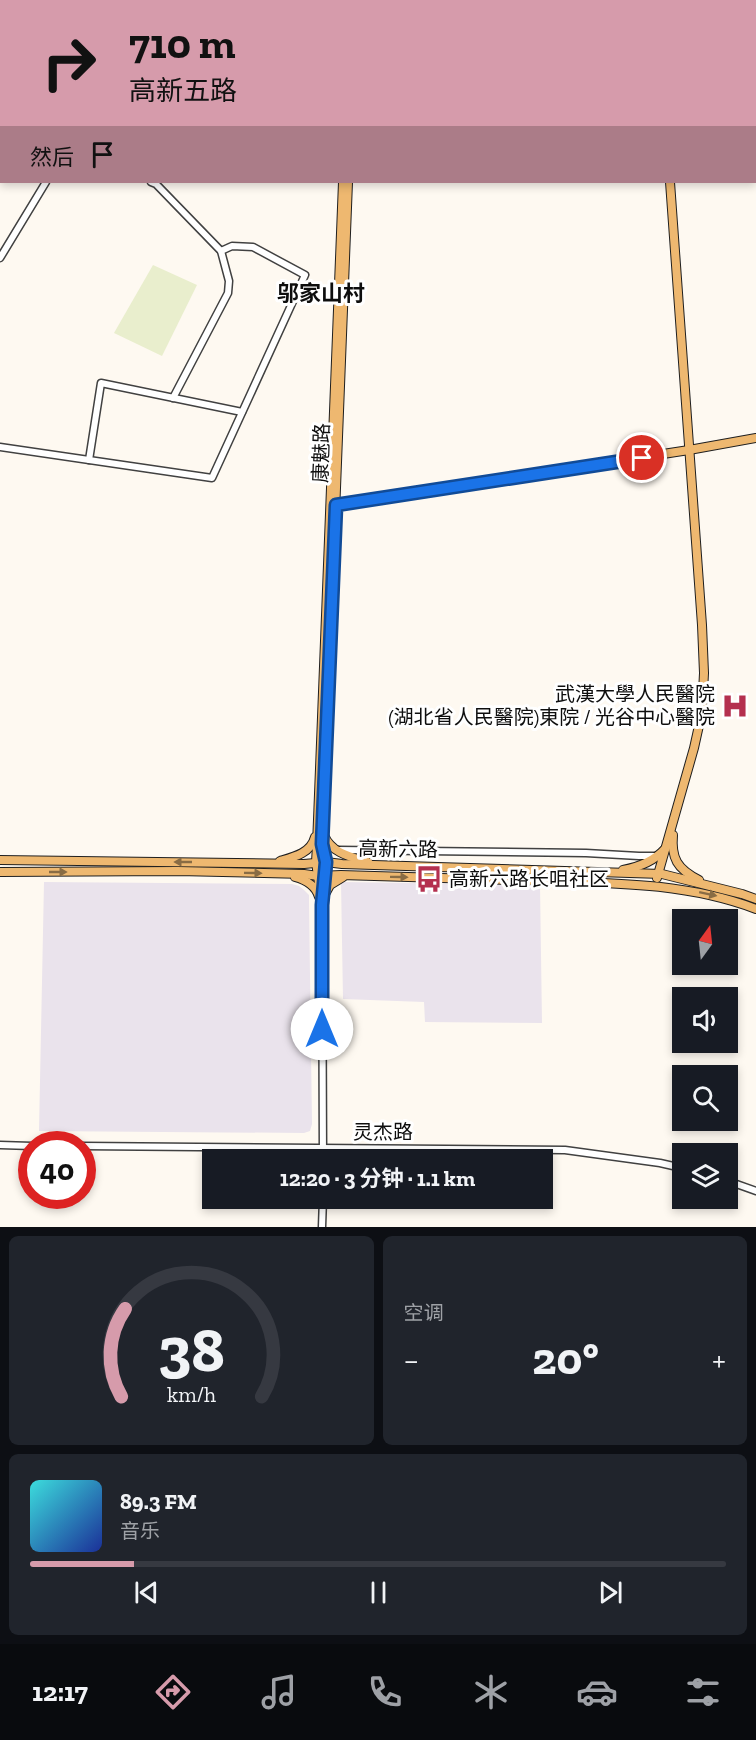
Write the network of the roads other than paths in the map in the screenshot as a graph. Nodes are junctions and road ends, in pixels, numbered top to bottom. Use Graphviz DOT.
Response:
graph roads {
  1 [pos="45,183"];
  2 [pos="154,183"];
  3 [pos="342,183"];
  4 [pos="348,183"];
  5 [pos="671,183"];
  6 [pos="221,251"];
  7 [pos="0,258"];
  8 [pos="172,398"];
  9 [pos="242,412"];
  10 [pos="756,438"];
  11 [pos="0,447"];
  12 [pos="691,450"];
  13 [pos="89,460"];
  14 [pos="333,505"];
  15 [pos="320,830"];
  16 [pos="670,838"];
  17 [pos="336,850"];
  18 [pos="657,856"];
  19 [pos="0,860"];
  20 [pos="316,862"];
  21 [pos="326,862"];
  22 [pos="274,863"];
  23 [pos="378,865"];
  24 [pos="0,872"];
  25 [pos="610,872"];
  26 [pos="276,874"];
  27 [pos="660,874"];
  28 [pos="348,875"];
  29 [pos="321,876"];
  30 [pos="657,886"];
  31 [pos="714,887"];
  32 [pos="756,898"];
  33 [pos="322,905"];
  34 [pos="756,909"];
  35 [pos="0,1145"];
  36 [pos="18,1146"];
  37 [pos="96,1146"];
  38 [pos="323,1149"];
  39 [pos="553,1150"];
  40 [pos="672,1166"];
  41 [pos="738,1185"];
  42 [pos="756,1191"];
  43 [pos="323,1209"];
  44 [pos="322,1227"];
  1 -- 7 [label="street"];
  2 -- 6 [label="street"];
  3 -- 14 [label="main road, 康魅路"];
  4 -- 14 [label="main road, 康魅路"];
  5 -- 12 [label="main road"];
  6 -- 8 [label="street"];
  6 -- 9 [label="street"];
  8 -- 9 [label="street"];
  8 -- 13 [label="street"];
  9 -- 13 [label="street"];
  10 -- 12 [label="main road"];
  11 -- 13 [label="street"];
  12 -- 14 [label="main road"];
  12 -- 16 [label="main road"];
  14 -- 15 [label="main road, 康魅路"];
  15 -- 17 [label="main road"];
  15 -- 20 [label="main road, 康魅路"];
  15 -- 21 [label="main road, 康魅路"];
  15 -- 22 [label="main road"];
  16 -- 18 [label="main road"];
  16 -- 27 [label="main road"];
  16 -- 31 [label="main road"];
  17 -- 18 [label="street"];
  17 -- 23 [label="main road"];
  18 -- 25 [label="main road"];
  22 -- 19 [label="main road, 高新六路, one-way"];
  20 -- 21 [label="main road, 高新六路"];
  20 -- 22 [label="main road, 高新六路"];
  20 -- 29 [label="main road, 康魅路"];
  21 -- 23 [label="main road, 高新六路"];
  21 -- 29 [label="main road, 康魅路"];
  23 -- 25 [label="main road, 高新六路"];
  24 -- 26 [label="main road, 高新六路, one-way"];
  25 -- 27 [label="main road, 高新六路"];
  26 -- 29 [label="main road, 高新六路"];
  26 -- 33 [label="main road"];
  27 -- 30 [label="main road"];
  27 -- 31 [label="main road, 高新六路"];
  28 -- 29 [label="main road, 高新六路"];
  28 -- 30 [label="main road, 高新六路, one-way"];
  28 -- 33 [label="main road"];
  29 -- 33 [label="main road, 康魅路"];
  30 -- 34 [label="main road, 高新六路, one-way"];
  31 -- 32 [label="main road, 高新六路"];
  33 -- 38 [label="street, 康魅路"];
  35 -- 36 [label="street"];
  37 -- 38 [label="street, 灵杰路"];
  39 -- 40 [label="street, 灵杰路"];
  41 -- 42 [label="street"];
  43 -- 44 [label="street"];
}
